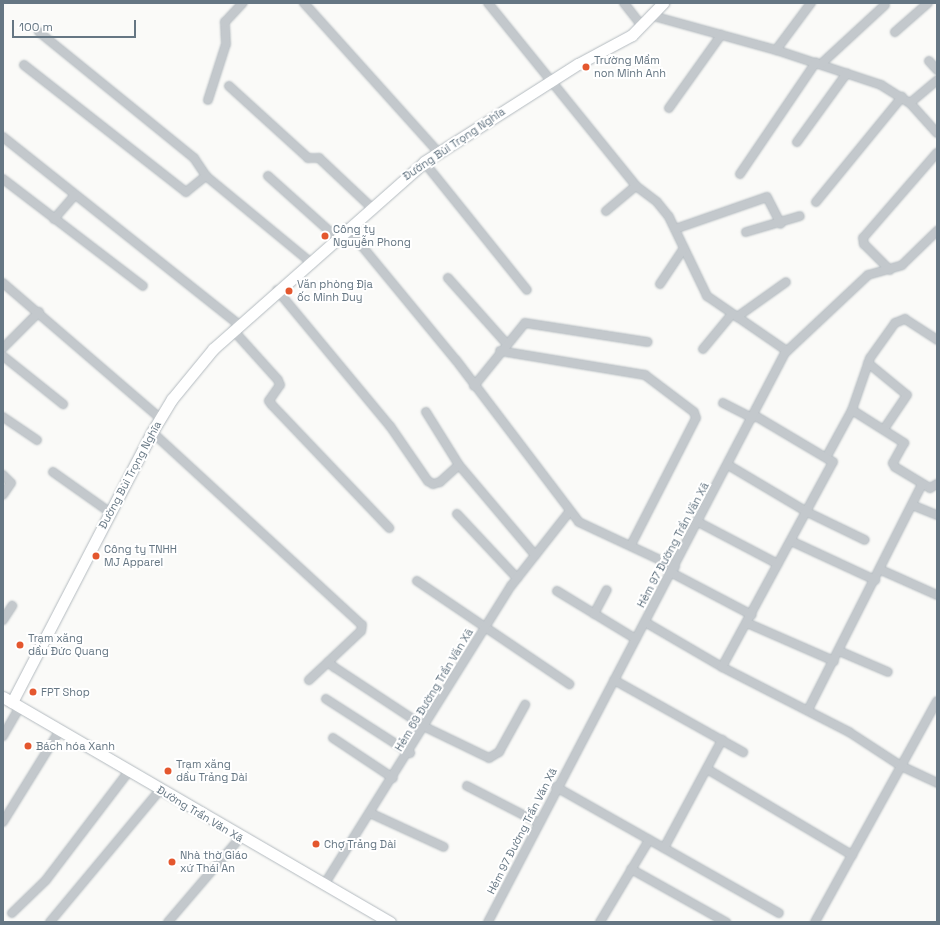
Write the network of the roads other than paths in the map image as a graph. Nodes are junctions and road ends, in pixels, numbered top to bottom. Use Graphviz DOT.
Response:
graph roads {
  1 [pos="243,3"];
  2 [pos="304,3"];
  3 [pos="488,3"];
  4 [pos="624,3"];
  5 [pos="663,3"];
  6 [pos="811,3"];
  7 [pos="928,3"];
  8 [pos="885,5"];
  9 [pos="653,16"];
  10 [pos="642,26"];
  11 [pos="39,32"];
  12 [pos="895,32"];
  13 [pos="721,36"];
  14 [pos="776,50"];
  15 [pos="929,61"];
  16 [pos="818,63"];
  17 [pos="24,65"];
  18 [pos="937,70"];
  19 [pos="847,73"];
  20 [pos="937,80"];
  21 [pos="552,81"];
  22 [pos="229,86"];
  23 [pos="902,97"];
  24 [pos="208,100"];
  25 [pos="910,104"];
  26 [pos="669,108"];
  27 [pos="937,133"];
  28 [pos="3,137"];
  29 [pos="797,142"];
  30 [pos="438,152"];
  31 [pos="937,153"];
  32 [pos="424,162"];
  33 [pos="740,174"];
  34 [pos="206,176"];
  35 [pos="268,176"];
  36 [pos="3,179"];
  37 [pos="636,186"];
  38 [pos="75,195"];
  39 [pos="816,202"];
  40 [pos="370,206"];
  41 [pos="606,211"];
  42 [pos="800,216"];
  43 [pos="54,219"];
  44 [pos="781,224"];
  45 [pos="347,228"];
  46 [pos="675,229"];
  47 [pos="937,231"];
  48 [pos="746,232"];
  49 [pos="336,237"];
  50 [pos="684,248"];
  51 [pos="309,262"];
  52 [pos="890,270"];
  53 [pos="448,278"];
  54 [pos="786,282"];
  55 [pos="3,283"];
  56 [pos="660,284"];
  57 [pos="142,286"];
  58 [pos="277,290"];
  59 [pos="527,290"];
  60 [pos="39,312"];
  61 [pos="734,316"];
  62 [pos="236,327"];
  63 [pos="937,340"];
  64 [pos="648,342"];
  65 [pos="506,343"];
  66 [pos="3,348"];
  67 [pos="703,349"];
  68 [pos="500,351"];
  69 [pos="787,351"];
  70 [pos="3,356"];
  71 [pos="868,363"];
  72 [pos="474,386"];
  73 [pos="723,403"];
  74 [pos="64,404"];
  75 [pos="852,410"];
  76 [pos="426,412"];
  77 [pos="753,416"];
  78 [pos="3,417"];
  79 [pos="160,418"];
  80 [pos="884,429"];
  81 [pos="152,432"];
  82 [pos="37,440"];
  83 [pos="826,456"];
  84 [pos="459,465"];
  85 [pos="728,465"];
  86 [pos="53,472"];
  87 [pos="3,475"];
  88 [pos="922,484"];
  89 [pos="937,484"];
  90 [pos="3,495"];
  91 [pos="912,505"];
  92 [pos="570,511"];
  93 [pos="806,512"];
  94 [pos="111,513"];
  95 [pos="457,514"];
  96 [pos="937,515"];
  97 [pos="698,522"];
  98 [pos="389,528"];
  99 [pos="866,540"];
  100 [pos="792,541"];
  101 [pos="631,545"];
  102 [pos="535,555"];
  103 [pos="778,564"];
  104 [pos="674,570"];
  105 [pos="881,570"];
  106 [pos="517,578"];
  107 [pos="875,580"];
  108 [pos="417,581"];
  109 [pos="607,590"];
  110 [pos="557,591"];
  111 [pos="937,595"];
  112 [pos="12,606"];
  113 [pos="594,614"];
  114 [pos="752,615"];
  115 [pos="3,620"];
  116 [pos="645,622"];
  117 [pos="747,623"];
  118 [pos="484,629"];
  119 [pos="636,639"];
  120 [pos="839,651"];
  121 [pos="834,661"];
  122 [pos="328,662"];
  123 [pos="722,667"];
  124 [pos="888,672"];
  125 [pos="309,680"];
  126 [pos="614,680"];
  127 [pos="569,684"];
  128 [pos="326,699"];
  129 [pos="937,701"];
  130 [pos="12,702"];
  131 [pos="525,705"];
  132 [pos="808,710"];
  133 [pos="425,727"];
  134 [pos="60,730"];
  135 [pos="3,736"];
  136 [pos="333,738"];
  137 [pos="722,740"];
  138 [pos="743,752"];
  139 [pos="410,753"];
  140 [pos="901,766"];
  141 [pos="707,768"];
  142 [pos="129,771"];
  143 [pos="393,778"];
  144 [pos="937,783"];
  145 [pos="467,786"];
  146 [pos="556,787"];
  147 [pos="160,790"];
  148 [pos="370,813"];
  149 [pos="3,822"];
  150 [pos="539,823"];
  151 [pos="240,838"];
  152 [pos="649,840"];
  153 [pos="444,848"];
  154 [pos="664,848"];
  155 [pos="852,855"];
  156 [pos="631,869"];
  157 [pos="324,885"];
  158 [pos="12,913"];
  159 [pos="779,914"];
  160 [pos="170,921"];
  161 [pos="50,922"];
  162 [pos="390,922"];
  163 [pos="488,922"];
  164 [pos="600,922"];
  165 [pos="726,922"];
  166 [pos="815,922"];
  1 -- 24 [label="street"];
  2 -- 30 [label="street"];
  3 -- 21 [label="street"];
  4 -- 10 [label="street"];
  5 -- 9 [label="street, Đường Bùi Trọng Nghĩa"];
  6 -- 14 [label="street"];
  7 -- 12 [label="street"];
  8 -- 16 [label="street"];
  9 -- 10 [label="street, Đường Bùi Trọng Nghĩa"];
  9 -- 13 [label="street"];
  10 -- 21 [label="street, Đường Bùi Trọng Nghĩa"];
  11 -- 34 [label="street"];
  13 -- 14 [label="street"];
  13 -- 26 [label="street"];
  14 -- 16 [label="street"];
  15 -- 18 [label="street"];
  16 -- 19 [label="street"];
  16 -- 33 [label="street"];
  17 -- 34 [label="street"];
  19 -- 23 [label="street"];
  19 -- 29 [label="street"];
  20 -- 25 [label="street"];
  21 -- 30 [label="street, Đường Bùi Trọng Nghĩa"];
  21 -- 37 [label="street"];
  22 -- 40 [label="street"];
  23 -- 25 [label="street"];
  23 -- 39 [label="street"];
  25 -- 27 [label="street"];
  28 -- 38 [label="street"];
  30 -- 32 [label="street, Đường Bùi Trọng Nghĩa"];
  31 -- 52 [label="street"];
  32 -- 40 [label="street, Đường Bùi Trọng Nghĩa"];
  32 -- 59 [label="street"];
  34 -- 51 [label="street"];
  35 -- 49 [label="street"];
  36 -- 43 [label="street"];
  37 -- 41 [label="street"];
  37 -- 46 [label="street"];
  38 -- 43 [label="street"];
  38 -- 62 [label="street"];
  40 -- 45 [label="street, Đường Bùi Trọng Nghĩa"];
  42 -- 44 [label="street"];
  43 -- 57 [label="street"];
  44 -- 46 [label="street"];
  44 -- 48 [label="street"];
  45 -- 49 [label="street, Đường Bùi Trọng Nghĩa"];
  45 -- 72 [label="street"];
  46 -- 50 [label="street"];
  47 -- 52 [label="street, Hẻm 97 Đường Trần Văn Xã"];
  49 -- 51 [label="street, Đường Bùi Trọng Nghĩa"];
  50 -- 56 [label="street"];
  50 -- 61 [label="street"];
  51 -- 58 [label="street, Đường Bùi Trọng Nghĩa"];
  52 -- 69 [label="street, Hẻm 97 Đường Trần Văn Xã"];
  53 -- 65 [label="street"];
  54 -- 61 [label="street"];
  55 -- 60 [label="street"];
  58 -- 62 [label="street, Đường Bùi Trọng Nghĩa"];
  58 -- 84 [label="street"];
  60 -- 66 [label="street"];
  60 -- 79 [label="street"];
  61 -- 67 [label="street"];
  61 -- 69 [label="street"];
  62 -- 79 [label="street, Đường Bùi Trọng Nghĩa"];
  62 -- 98 [label="street"];
  63 -- 71 [label="street"];
  64 -- 65 [label="street"];
  65 -- 68 [label="street"];
  68 -- 72 [label="street"];
  68 -- 101 [label="street"];
  69 -- 77 [label="street, Hẻm 97 Đường Trần Văn Xã"];
  70 -- 74 [label="street"];
  71 -- 75 [label="street"];
  71 -- 80 [label="street"];
  72 -- 92 [label="street"];
  73 -- 77 [label="street"];
  75 -- 80 [label="street"];
  75 -- 83 [label="street"];
  76 -- 84 [label="street"];
  77 -- 83 [label="street"];
  77 -- 85 [label="street, Hẻm 97 Đường Trần Văn Xã"];
  78 -- 82 [label="street"];
  79 -- 81 [label="street, Đường Bùi Trọng Nghĩa"];
  80 -- 88 [label="street"];
  81 -- 94 [label="street, Đường Bùi Trọng Nghĩa"];
  81 -- 122 [label="street"];
  83 -- 93 [label="street"];
  84 -- 102 [label="street"];
  85 -- 93 [label="street"];
  85 -- 97 [label="street, Hẻm 97 Đường Trần Văn Xã"];
  86 -- 94 [label="street"];
  87 -- 90 [label="street"];
  88 -- 89 [label="street"];
  88 -- 91 [label="street"];
  91 -- 96 [label="street"];
  91 -- 105 [label="street"];
  92 -- 101 [label="street"];
  92 -- 102 [label="street, Hẻm 69 Đường Trần Văn Xã"];
  93 -- 99 [label="street"];
  93 -- 100 [label="street"];
  94 -- 130 [label="street, Đường Bùi Trọng Nghĩa"];
  95 -- 106 [label="street"];
  97 -- 103 [label="street"];
  97 -- 104 [label="street, Hẻm 97 Đường Trần Văn Xã"];
  100 -- 103 [label="street"];
  100 -- 107 [label="street"];
  101 -- 104 [label="street"];
  102 -- 106 [label="street, Hẻm 69 Đường Trần Văn Xã"];
  103 -- 114 [label="street"];
  104 -- 114 [label="street"];
  104 -- 116 [label="street, Hẻm 97 Đường Trần Văn Xã"];
  105 -- 107 [label="street"];
  105 -- 111 [label="street"];
  106 -- 118 [label="street, Hẻm 69 Đường Trần Văn Xã"];
  107 -- 120 [label="street"];
  108 -- 118 [label="street"];
  109 -- 113 [label="street"];
  110 -- 113 [label="street"];
  112 -- 115 [label="street"];
  113 -- 119 [label="street"];
  114 -- 117 [label="street"];
  116 -- 119 [label="street, Hẻm 97 Đường Trần Văn Xã"];
  116 -- 123 [label="street"];
  117 -- 121 [label="street"];
  117 -- 123 [label="street"];
  118 -- 127 [label="street"];
  118 -- 133 [label="street, Hẻm 69 Đường Trần Văn Xã"];
  119 -- 126 [label="street, Hẻm 97 Đường Trần Văn Xã"];
  120 -- 121 [label="street"];
  120 -- 124 [label="street"];
  121 -- 132 [label="street"];
  122 -- 125 [label="street"];
  122 -- 133 [label="street"];
  123 -- 132 [label="street"];
  126 -- 137 [label="street"];
  126 -- 146 [label="street, Hẻm 97 Đường Trần Văn Xã"];
  128 -- 139 [label="street"];
  129 -- 140 [label="street"];
  130 -- 134 [label="street, Đường Trần Văn Xã"];
  130 -- 135 [label="street"];
  131 -- 133 [label="street"];
  132 -- 140 [label="street"];
  133 -- 139 [label="street, Hẻm 69 Đường Trần Văn Xã"];
  134 -- 142 [label="street, Đường Trần Văn Xã"];
  134 -- 149 [label="street"];
  136 -- 143 [label="street"];
  137 -- 138 [label="street"];
  137 -- 141 [label="street"];
  139 -- 143 [label="street, Hẻm 69 Đường Trần Văn Xã"];
  140 -- 144 [label="street"];
  140 -- 155 [label="street"];
  141 -- 154 [label="street"];
  141 -- 155 [label="street"];
  142 -- 147 [label="street, Đường Trần Văn Xã"];
  142 -- 158 [label="street"];
  143 -- 148 [label="street, Hẻm 69 Đường Trần Văn Xã"];
  145 -- 150 [label="street"];
  146 -- 150 [label="street, Hẻm 97 Đường Trần Văn Xã"];
  146 -- 152 [label="street"];
  147 -- 151 [label="street, Đường Trần Văn Xã"];
  147 -- 161 [label="street"];
  148 -- 153 [label="street"];
  148 -- 157 [label="street, Hẻm 69 Đường Trần Văn Xã"];
  150 -- 163 [label="street, Hẻm 97 Đường Trần Văn Xã"];
  151 -- 157 [label="street, Đường Trần Văn Xã"];
  151 -- 160 [label="street"];
  152 -- 154 [label="street"];
  152 -- 156 [label="street"];
  154 -- 159 [label="street"];
  155 -- 166 [label="street"];
  156 -- 164 [label="street"];
  156 -- 165 [label="street"];
  157 -- 162 [label="street, Đường Trần Văn Xã"];
}
